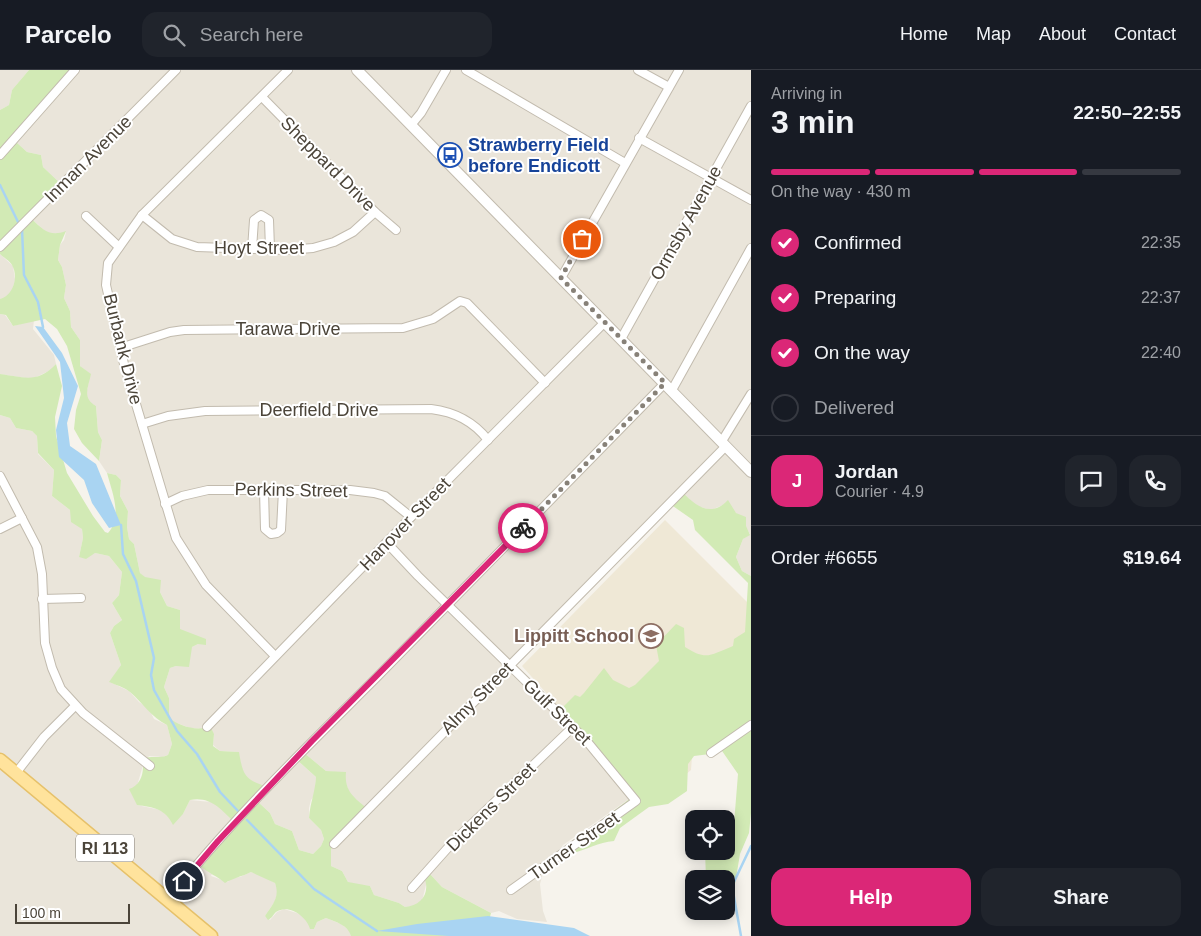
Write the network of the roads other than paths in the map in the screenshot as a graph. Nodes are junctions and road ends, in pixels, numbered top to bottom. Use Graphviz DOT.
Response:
graph roads {
  1 [pos="75,70"];
  2 [pos="176,70"];
  3 [pos="288,70"];
  4 [pos="357,70"];
  5 [pos="446,70"];
  6 [pos="466,70"];
  7 [pos="638,70"];
  8 [pos="679,70"];
  9 [pos="669,87"];
  10 [pos="262,97"];
  11 [pos="751,106"];
  12 [pos="410,125"];
  13 [pos="639,138"];
  14 [pos="0,155"];
  15 [pos="624,163"];
  16 [pos="711,178"];
  17 [pos="751,200"];
  18 [pos="375,212"];
  19 [pos="142,215"];
  20 [pos="86,216"];
  21 [pos="396,230"];
  22 [pos="0,247"];
  23 [pos="119,247"];
  24 [pos="751,248"];
  25 [pos="252,249"];
  26 [pos="270,249"];
  27 [pos="561,278"];
  28 [pos="605,322"];
  29 [pos="621,339"];
  30 [pos="120,348"];
  31 [pos="545,383"];
  32 [pos="668,386"];
  33 [pos="751,394"];
  34 [pos="142,424"];
  35 [pos="488,440"];
  36 [pos="724,444"];
  37 [pos="751,472"];
  38 [pos="0,476"];
  39 [pos="264,490"];
  40 [pos="283,490"];
  41 [pos="165,504"];
  42 [pos="22,518"];
  43 [pos="411,518"];
  44 [pos="0,529"];
  45 [pos="387,543"];
  46 [pos="81,598"];
  47 [pos="42,599"];
  48 [pos="448,605"];
  49 [pos="276,656"];
  50 [pos="509,665"];
  51 [pos="75,706"];
  52 [pos="751,725"];
  53 [pos="208,727"];
  54 [pos="573,727"];
  55 [pos="711,753"];
  56 [pos="0,760"];
  57 [pos="150,766"];
  58 [pos="16,773"];
  59 [pos="636,801"];
  60 [pos="334,844"];
  61 [pos="412,888"];
  62 [pos="511,890"];
  63 [pos="168,900"];
  64 [pos="211,936"];
  1 -- 14 [label="street"];
  2 -- 22 [label="street, Inman Avenue"];
  3 -- 10 [label="street, Burbank Drive"];
  4 -- 12 [label="street"];
  5 -- 12 [label="street"];
  6 -- 15 [label="street"];
  7 -- 9 [label="street"];
  8 -- 9 [label="street"];
  9 -- 13 [label="street"];
  10 -- 18 [label="street, Sheppard Drive"];
  10 -- 19 [label="street, Burbank Drive"];
  11 -- 16 [label="street, Ormsby Avenue"];
  12 -- 27 [label="street"];
  13 -- 15 [label="street"];
  13 -- 16 [label="street"];
  15 -- 27 [label="street"];
  16 -- 17 [label="street"];
  16 -- 29 [label="street, Ormsby Avenue"];
  18 -- 21 [label="street, Sheppard Drive"];
  18 -- 26 [label="street, Hoyt Street"];
  19 -- 23 [label="street, Burbank Drive"];
  19 -- 25 [label="street, Hoyt Street"];
  20 -- 23 [label="street"];
  23 -- 30 [label="street, Burbank Drive"];
  24 -- 32 [label="street"];
  25 -- 26 [label="street, Hoyt Street"];
  25 -- 26 [label="street"];
  27 -- 28 [label="street"];
  28 -- 29 [label="street"];
  28 -- 31 [label="street, Hanover Street"];
  29 -- 32 [label="street"];
  30 -- 31 [label="street, Tarawa Drive"];
  30 -- 34 [label="street, Burbank Drive"];
  31 -- 35 [label="street, Hanover Street"];
  32 -- 36 [label="street"];
  32 -- 48 [label="street"];
  33 -- 36 [label="street, Almy Street"];
  34 -- 35 [label="street, Deerfield Drive"];
  34 -- 41 [label="street, Burbank Drive"];
  35 -- 43 [label="street, Hanover Street"];
  36 -- 37 [label="street"];
  36 -- 50 [label="street, Almy Street"];
  38 -- 42 [label="street"];
  39 -- 40 [label="street, Perkins Street"];
  39 -- 40 [label="street"];
  39 -- 41 [label="street, Perkins Street"];
  40 -- 43 [label="street, Perkins Street"];
  41 -- 49 [label="street, Burbank Drive"];
  42 -- 44 [label="street"];
  42 -- 47 [label="street"];
  43 -- 45 [label="street, Hanover Street"];
  45 -- 48 [label="street, Gulf Street"];
  45 -- 49 [label="street, Hanover Street"];
  46 -- 47 [label="street"];
  47 -- 51 [label="street"];
  48 -- 50 [label="street, Gulf Street"];
  48 -- 63 [label="street"];
  49 -- 53 [label="street, Hanover Street"];
  50 -- 54 [label="street, Gulf Street"];
  50 -- 60 [label="street, Almy Street"];
  51 -- 57 [label="street"];
  51 -- 58 [label="street"];
  52 -- 55 [label="street"];
  54 -- 59 [label="street, Gulf Street"];
  54 -- 61 [label="street, Dickens Street"];
  56 -- 58 [label="main road, RI 113"];
  58 -- 63 [label="main road, RI 113"];
  59 -- 62 [label="street, Turner Street"];
  63 -- 64 [label="main road, RI 113"];
}
